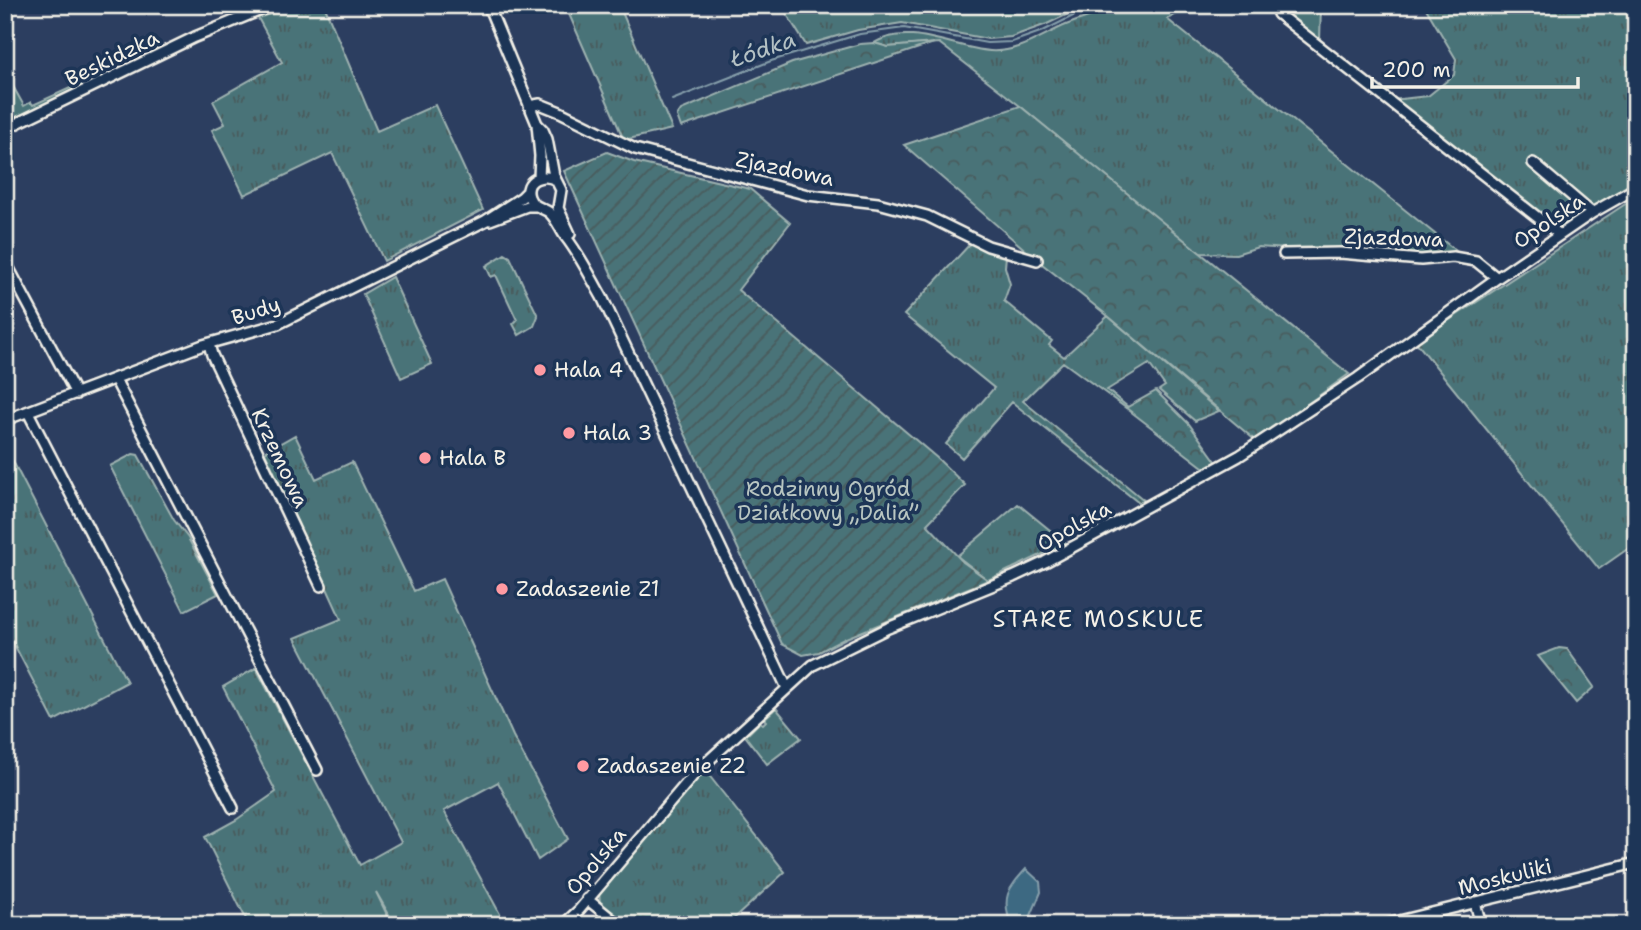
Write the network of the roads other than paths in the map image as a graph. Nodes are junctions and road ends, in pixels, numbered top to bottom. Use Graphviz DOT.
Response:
graph roads {
  1 [pos="273,5"];
  2 [pos="488,5"];
  3 [pos="1278,14"];
  4 [pos="529,106"];
  5 [pos="537,124"];
  6 [pos="5,129"];
  7 [pos="1533,163"];
  8 [pos="539,177"];
  9 [pos="556,180"];
  10 [pos="1636,188"];
  11 [pos="528,191"];
  12 [pos="559,200"];
  13 [pos="540,207"];
  14 [pos="1592,212"];
  15 [pos="485,221"];
  16 [pos="1560,235"];
  17 [pos="572,243"];
  18 [pos="1284,254"];
  19 [pos="1037,260"];
  20 [pos="5,261"];
  21 [pos="1497,278"];
  22 [pos="209,344"];
  23 [pos="115,379"];
  24 [pos="76,394"];
  25 [pos="28,412"];
  26 [pos="5,420"];
  27 [pos="321,586"];
  28 [pos="787,688"];
  29 [pos="317,770"];
  30 [pos="233,808"];
  31 [pos="1636,863"];
  32 [pos="587,899"];
  33 [pos="1475,902"];
  34 [pos="563,925"];
  35 [pos="619,925"];
  36 [pos="1383,925"];
  37 [pos="1480,925"];
  1 -- 6 [label="street, Beskidzka"];
  2 -- 4 [label="street"];
  3 -- 16 [label="street"];
  4 -- 5 [label="street"];
  4 -- 19 [label="street, Zjazdowa"];
  5 -- 8 [label="street"];
  5 -- 9 [label="street"];
  7 -- 14 [label="street"];
  8 -- 9 [label="street"];
  8 -- 11 [label="street"];
  9 -- 12 [label="street"];
  10 -- 14 [label="street, Opolska"];
  11 -- 13 [label="street"];
  11 -- 15 [label="street, Budy"];
  12 -- 13 [label="street"];
  12 -- 17 [label="street"];
  13 -- 15 [label="street, Budy"];
  13 -- 17 [label="street"];
  14 -- 16 [label="street, Opolska"];
  15 -- 22 [label="street, Budy"];
  16 -- 21 [label="street, Opolska"];
  17 -- 28 [label="street"];
  18 -- 21 [label="street, Zjazdowa"];
  20 -- 24 [label="street"];
  21 -- 28 [label="street, Opolska"];
  22 -- 23 [label="street, Budy"];
  22 -- 27 [label="street, Krzemowa"];
  23 -- 24 [label="street, Budy"];
  23 -- 29 [label="street"];
  24 -- 25 [label="street, Budy"];
  25 -- 26 [label="street, Budy"];
  25 -- 30 [label="street"];
  28 -- 32 [label="street, Opolska"];
  31 -- 33 [label="street, Moskuliki"];
  32 -- 34 [label="street, Opolska"];
  32 -- 35 [label="street"];
  33 -- 36 [label="street, Moskuliki"];
  33 -- 37 [label="street"];
}
